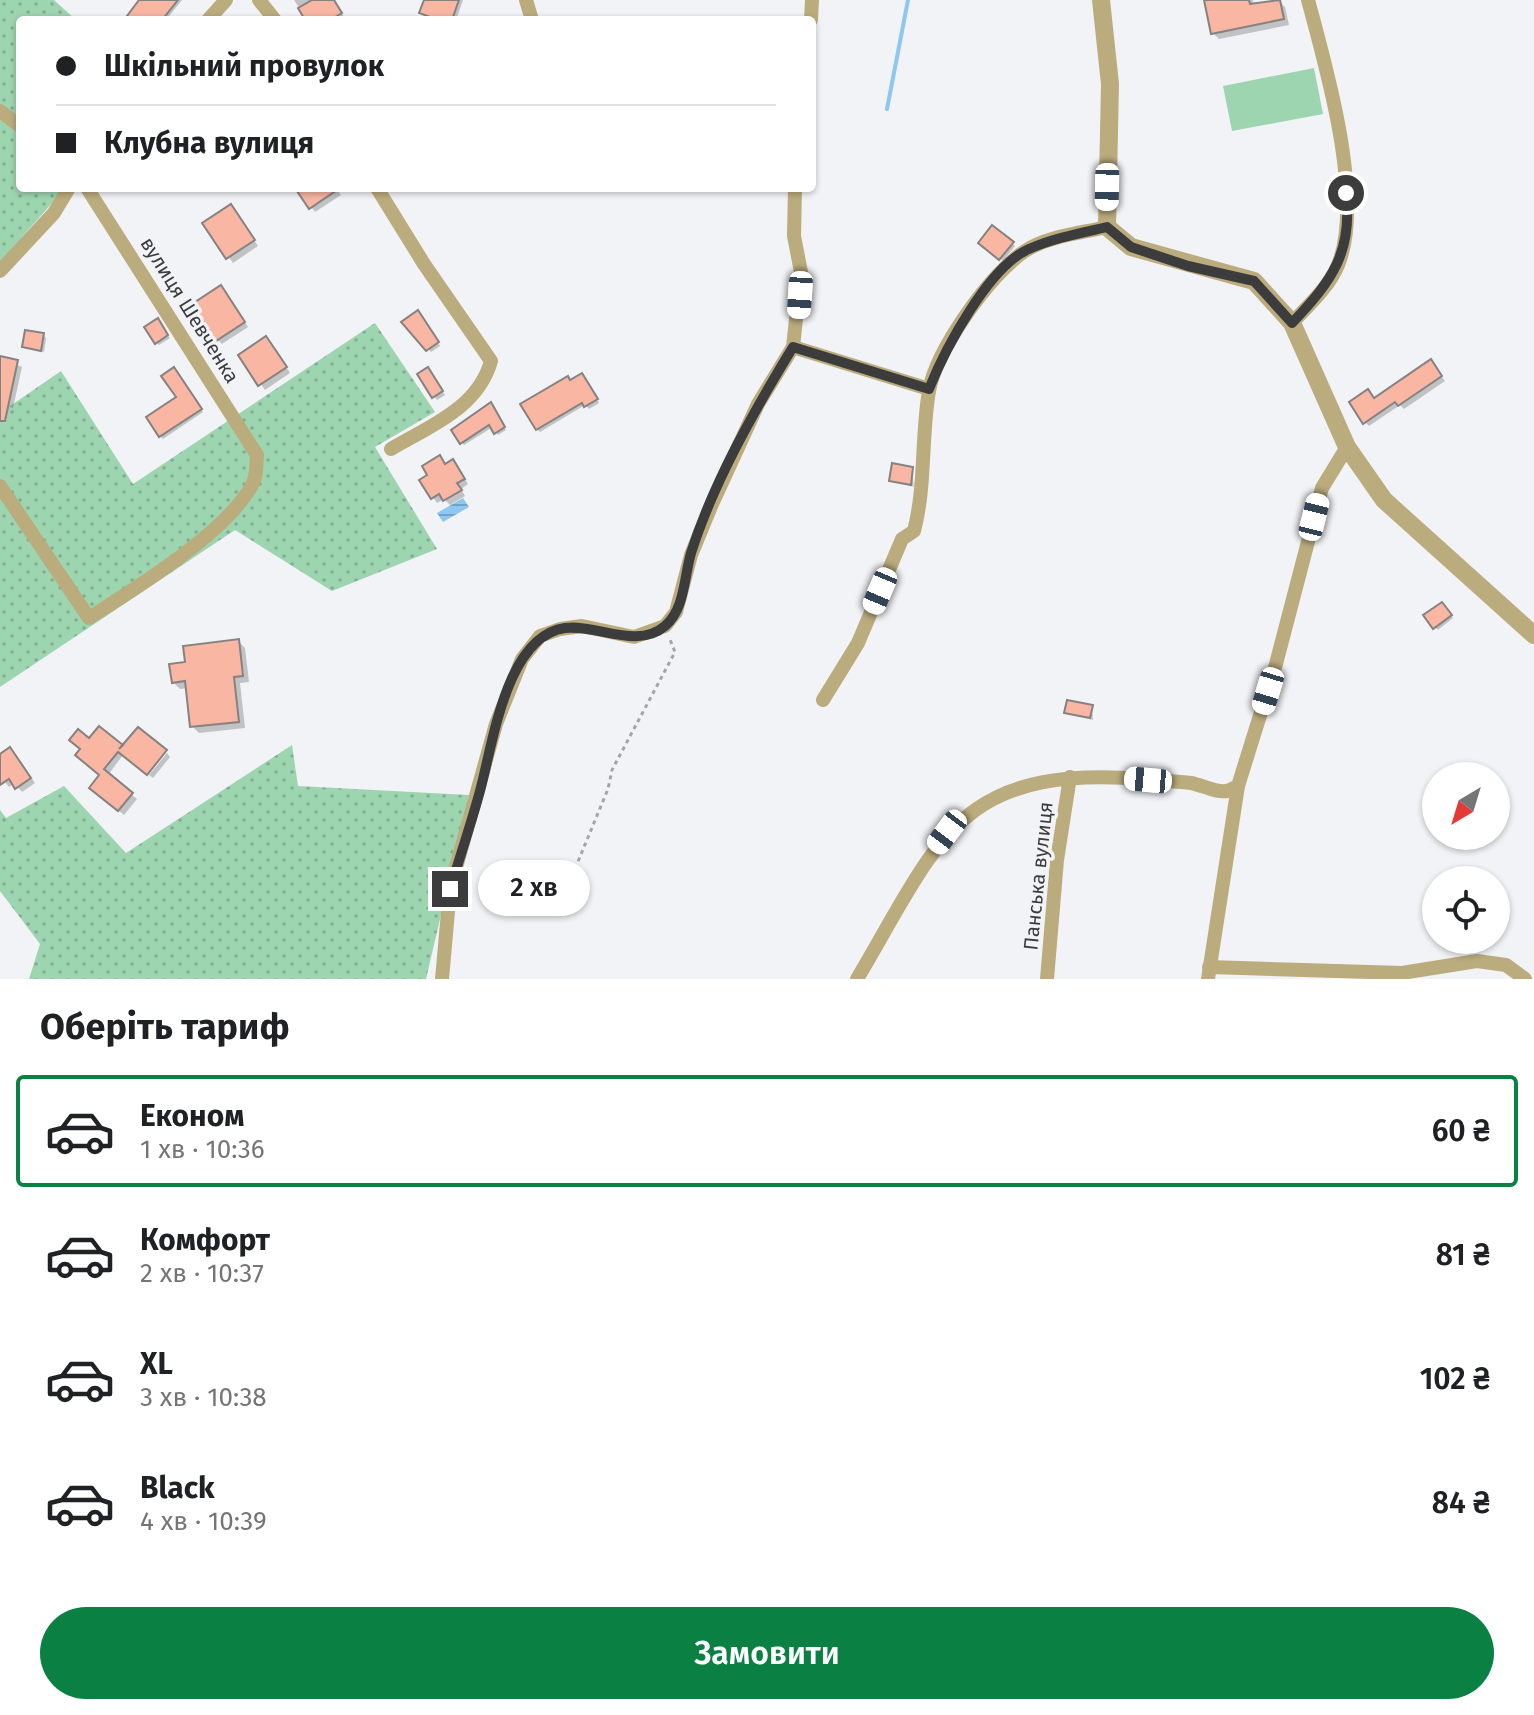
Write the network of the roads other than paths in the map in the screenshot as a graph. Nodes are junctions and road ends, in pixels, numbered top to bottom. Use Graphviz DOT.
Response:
graph roads {
  1 [pos="226,0"];
  2 [pos="259,0"];
  3 [pos="1101,0"];
  4 [pos="1308,0"];
  5 [pos="212,16"];
  6 [pos="272,16"];
  7 [pos="67,192"];
  8 [pos="90,192"];
  9 [pos="379,192"];
  10 [pos="795,192"];
  11 [pos="1107,227"];
  12 [pos="0,271"];
  13 [pos="1292,323"];
  14 [pos="793,347"];
  15 [pos="929,389"];
  16 [pos="1347,447"];
  17 [pos="391,449"];
  18 [pos="0,486"];
  19 [pos="1534,635"];
  20 [pos="823,700"];
  21 [pos="1070,777"];
  22 [pos="1238,786"];
  23 [pos="1209,973"];
  24 [pos="442,979"];
  25 [pos="857,979"];
  26 [pos="1047,979"];
  27 [pos="1525,979"];
  1 -- 5 [label="street"];
  2 -- 6 [label="street"];
  3 -- 11 [label="street"];
  4 -- 13 [label="street"];
  7 -- 12 [label="street"];
  8 -- 18 [label="street, вулиця Шевченка"];
  9 -- 17 [label="street"];
  10 -- 14 [label="street"];
  11 -- 13 [label="street"];
  11 -- 15 [label="street"];
  13 -- 16 [label="street"];
  14 -- 15 [label="street"];
  14 -- 24 [label="street"];
  15 -- 20 [label="street"];
  16 -- 19 [label="street"];
  16 -- 22 [label="street"];
  21 -- 22 [label="street"];
  21 -- 25 [label="street"];
  21 -- 26 [label="street, Панська вулиця"];
  22 -- 23 [label="street"];
  23 -- 27 [label="street"];
}
